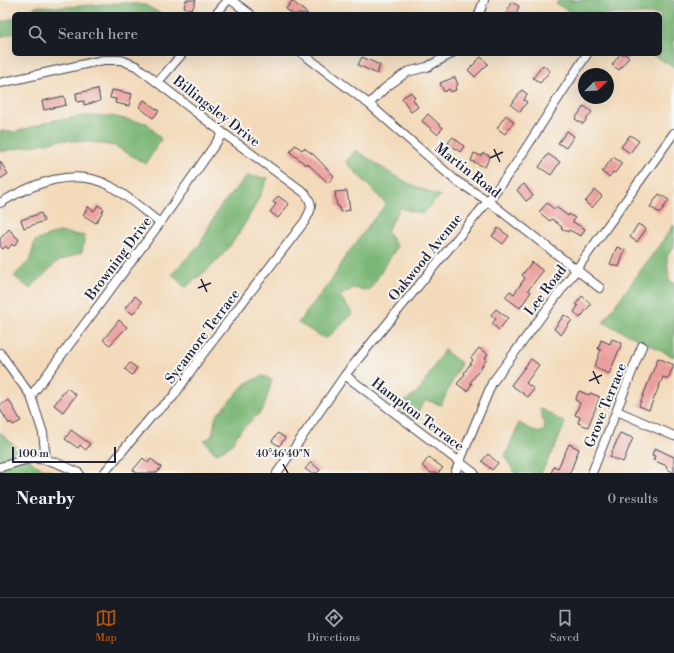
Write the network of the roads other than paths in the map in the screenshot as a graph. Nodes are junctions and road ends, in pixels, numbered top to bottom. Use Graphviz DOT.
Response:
graph roads {
  1 [pos="230,0"];
  2 [pos="484,0"];
  3 [pos="218,12"];
  4 [pos="247,12"];
  5 [pos="480,12"];
  6 [pos="180,56"];
  7 [pos="306,56"];
  8 [pos="447,56"];
  9 [pos="586,56"];
  10 [pos="158,82"];
  11 [pos="0,83"];
  12 [pos="369,104"];
  13 [pos="223,133"];
  14 [pos="674,133"];
  15 [pos="488,201"];
  16 [pos="0,203"];
  17 [pos="312,208"];
  18 [pos="160,223"];
  19 [pos="576,270"];
  20 [pos="600,288"];
  21 [pos="642,346"];
  22 [pos="0,353"];
  23 [pos="345,375"];
  24 [pos="31,396"];
  25 [pos="617,411"];
  26 [pos="674,436"];
  27 [pos="46,460"];
  28 [pos="460,462"];
  29 [pos="0,467"];
  30 [pos="79,473"];
  31 [pos="104,473"];
  32 [pos="277,473"];
  33 [pos="455,473"];
  34 [pos="474,473"];
  35 [pos="592,473"];
  1 -- 3 [label="street"];
  1 -- 4 [label="street"];
  2 -- 5 [label="street"];
  6 -- 10 [label="street"];
  7 -- 12 [label="street, Martin Road"];
  8 -- 12 [label="street"];
  9 -- 15 [label="street, Oakwood Avenue"];
  10 -- 11 [label="street, Billingsley Drive"];
  10 -- 13 [label="street, Billingsley Drive"];
  12 -- 15 [label="street, Martin Road"];
  13 -- 17 [label="street, Billingsley Drive"];
  13 -- 18 [label="street, Browning Drive"];
  14 -- 19 [label="street, Lee Road"];
  15 -- 19 [label="street, Martin Road"];
  15 -- 23 [label="street, Oakwood Avenue"];
  16 -- 18 [label="street"];
  17 -- 31 [label="street, Sycamore Terrace"];
  18 -- 24 [label="street, Browning Drive"];
  19 -- 20 [label="street, Martin Road"];
  19 -- 28 [label="street, Lee Road"];
  21 -- 25 [label="street, Grove Terrace"];
  22 -- 24 [label="street"];
  23 -- 28 [label="street, Hampton Terrace"];
  23 -- 32 [label="street, Oakwood Avenue"];
  24 -- 27 [label="street"];
  25 -- 26 [label="street"];
  25 -- 35 [label="street, Grove Terrace"];
  27 -- 29 [label="street"];
  27 -- 30 [label="street"];
  28 -- 33 [label="street, Lee Road"];
  28 -- 34 [label="street, Hampton Terrace"];
}
